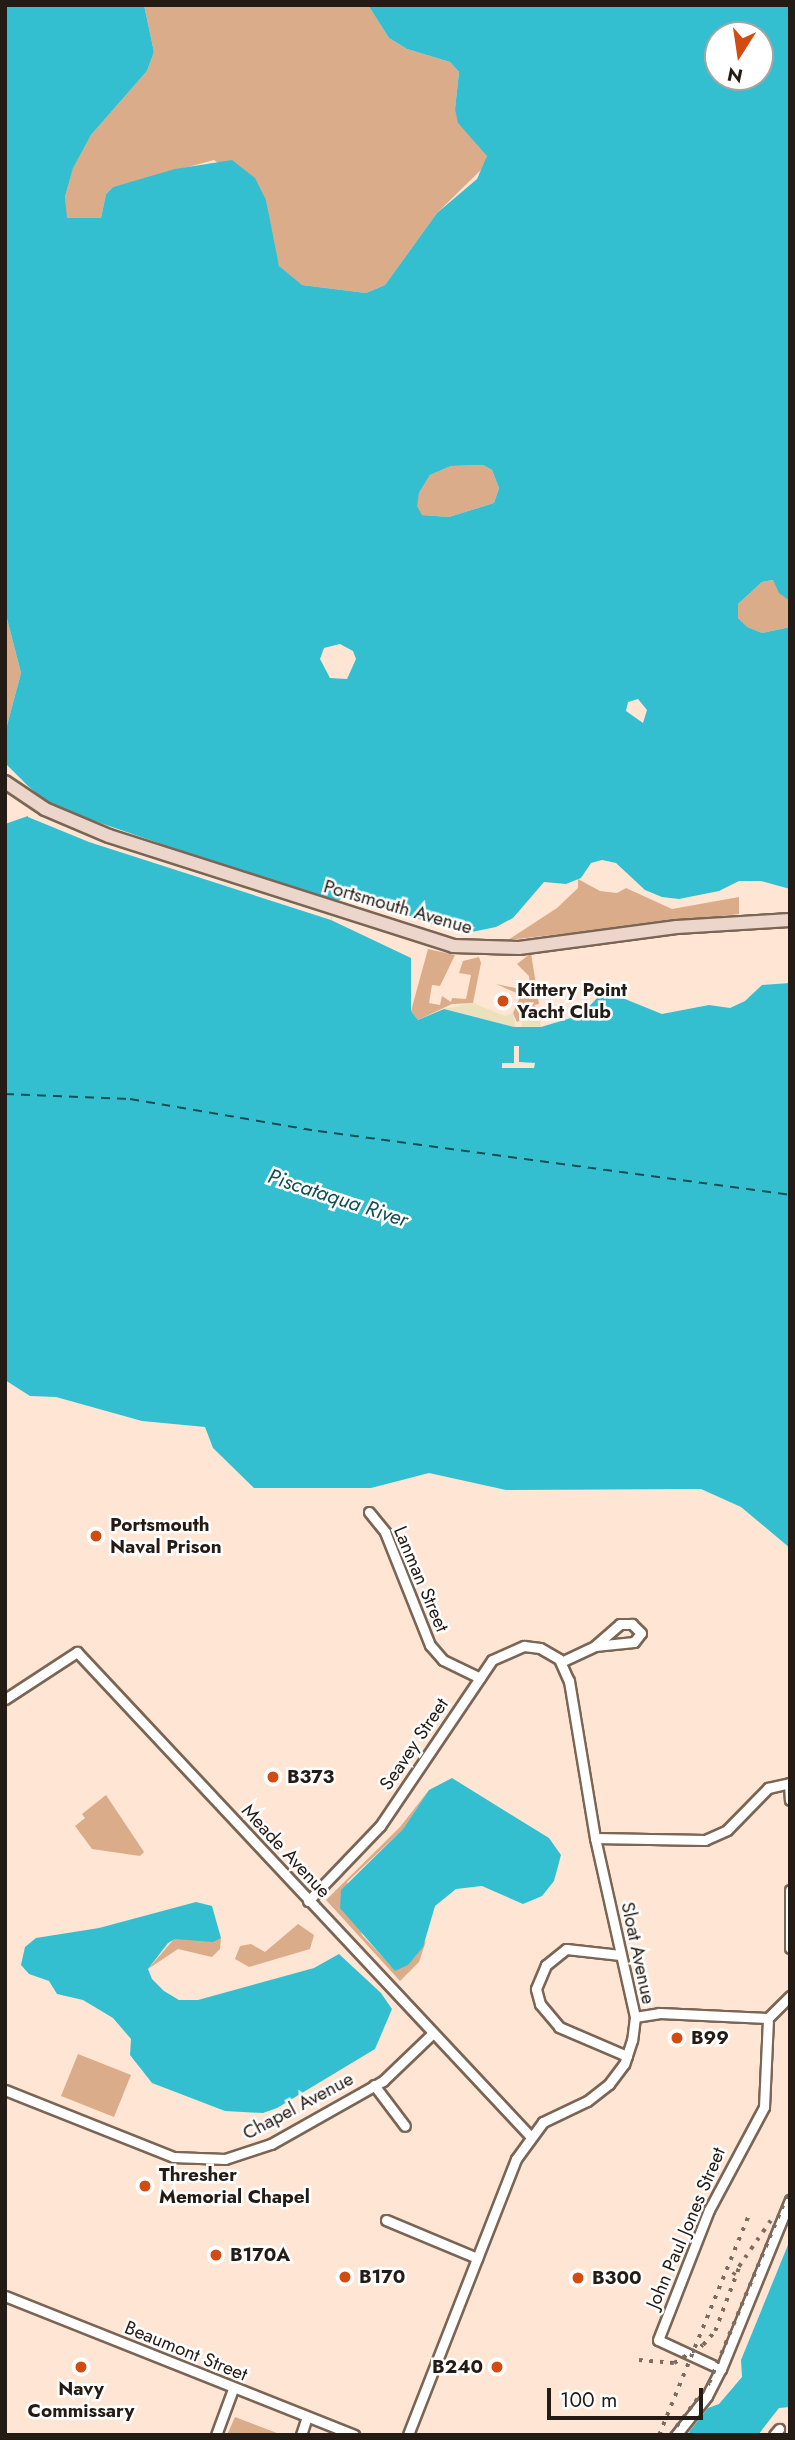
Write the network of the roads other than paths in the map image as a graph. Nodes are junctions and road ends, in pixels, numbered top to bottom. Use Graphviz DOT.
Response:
graph roads {
  1 [pos="9,786"];
  2 [pos="790,920"];
  3 [pos="369,1512"];
  4 [pos="595,1646"];
  5 [pos="561,1662"];
  6 [pos="480,1678"];
  7 [pos="5,1699"];
  8 [pos="789,1783"];
  9 [pos="790,1800"];
  10 [pos="595,1838"];
  11 [pos="790,1890"];
  12 [pos="308,1901"];
  13 [pos="790,1948"];
  14 [pos="620,1955"];
  15 [pos="790,1996"];
  16 [pos="635,2017"];
  17 [pos="768,2018"];
  18 [pos="432,2034"];
  19 [pos="627,2056"];
  20 [pos="374,2085"];
  21 [pos="5,2090"];
  22 [pos="405,2126"];
  23 [pos="530,2136"];
  24 [pos="790,2200"];
  25 [pos="386,2220"];
  26 [pos="477,2258"];
  27 [pos="5,2296"];
  28 [pos="721,2369"];
  29 [pos="233,2389"];
  30 [pos="307,2417"];
  31 [pos="216,2435"];
  32 [pos="301,2435"];
  33 [pos="354,2435"];
  34 [pos="408,2435"];
  35 [pos="676,2435"];
  1 -- 2 [label="main road, Portsmouth Avenue"];
  3 -- 6 [label="street, Lanman Street"];
  4 -- 4 [label="street"];
  4 -- 5 [label="street"];
  5 -- 6 [label="street, Seavey Street"];
  5 -- 10 [label="street, Sloat Avenue"];
  6 -- 12 [label="street, Seavey Street"];
  7 -- 12 [label="street, Meade Avenue"];
  8 -- 9 [label="street"];
  8 -- 10 [label="street"];
  10 -- 14 [label="street, Sloat Avenue"];
  11 -- 13 [label="street"];
  12 -- 18 [label="street, Meade Avenue"];
  14 -- 16 [label="street, Sloat Avenue"];
  14 -- 19 [label="street"];
  15 -- 17 [label="street"];
  16 -- 17 [label="street"];
  16 -- 19 [label="street, Sloat Avenue"];
  17 -- 28 [label="street, John Paul Jones Street"];
  18 -- 20 [label="street, Chapel Avenue"];
  18 -- 23 [label="street, Meade Avenue"];
  19 -- 23 [label="street, Sloat Avenue"];
  20 -- 21 [label="street, Chapel Avenue"];
  20 -- 22 [label="street"];
  23 -- 26 [label="street, Sloat Avenue"];
  24 -- 28 [label="street"];
  25 -- 26 [label="street"];
  26 -- 34 [label="street, Sloat Avenue"];
  27 -- 29 [label="street, Beaumont Street"];
  28 -- 35 [label="street"];
  29 -- 30 [label="street, Beaumont Street"];
  29 -- 31 [label="street"];
  30 -- 32 [label="street"];
  30 -- 33 [label="street, Beaumont Street"];
}
